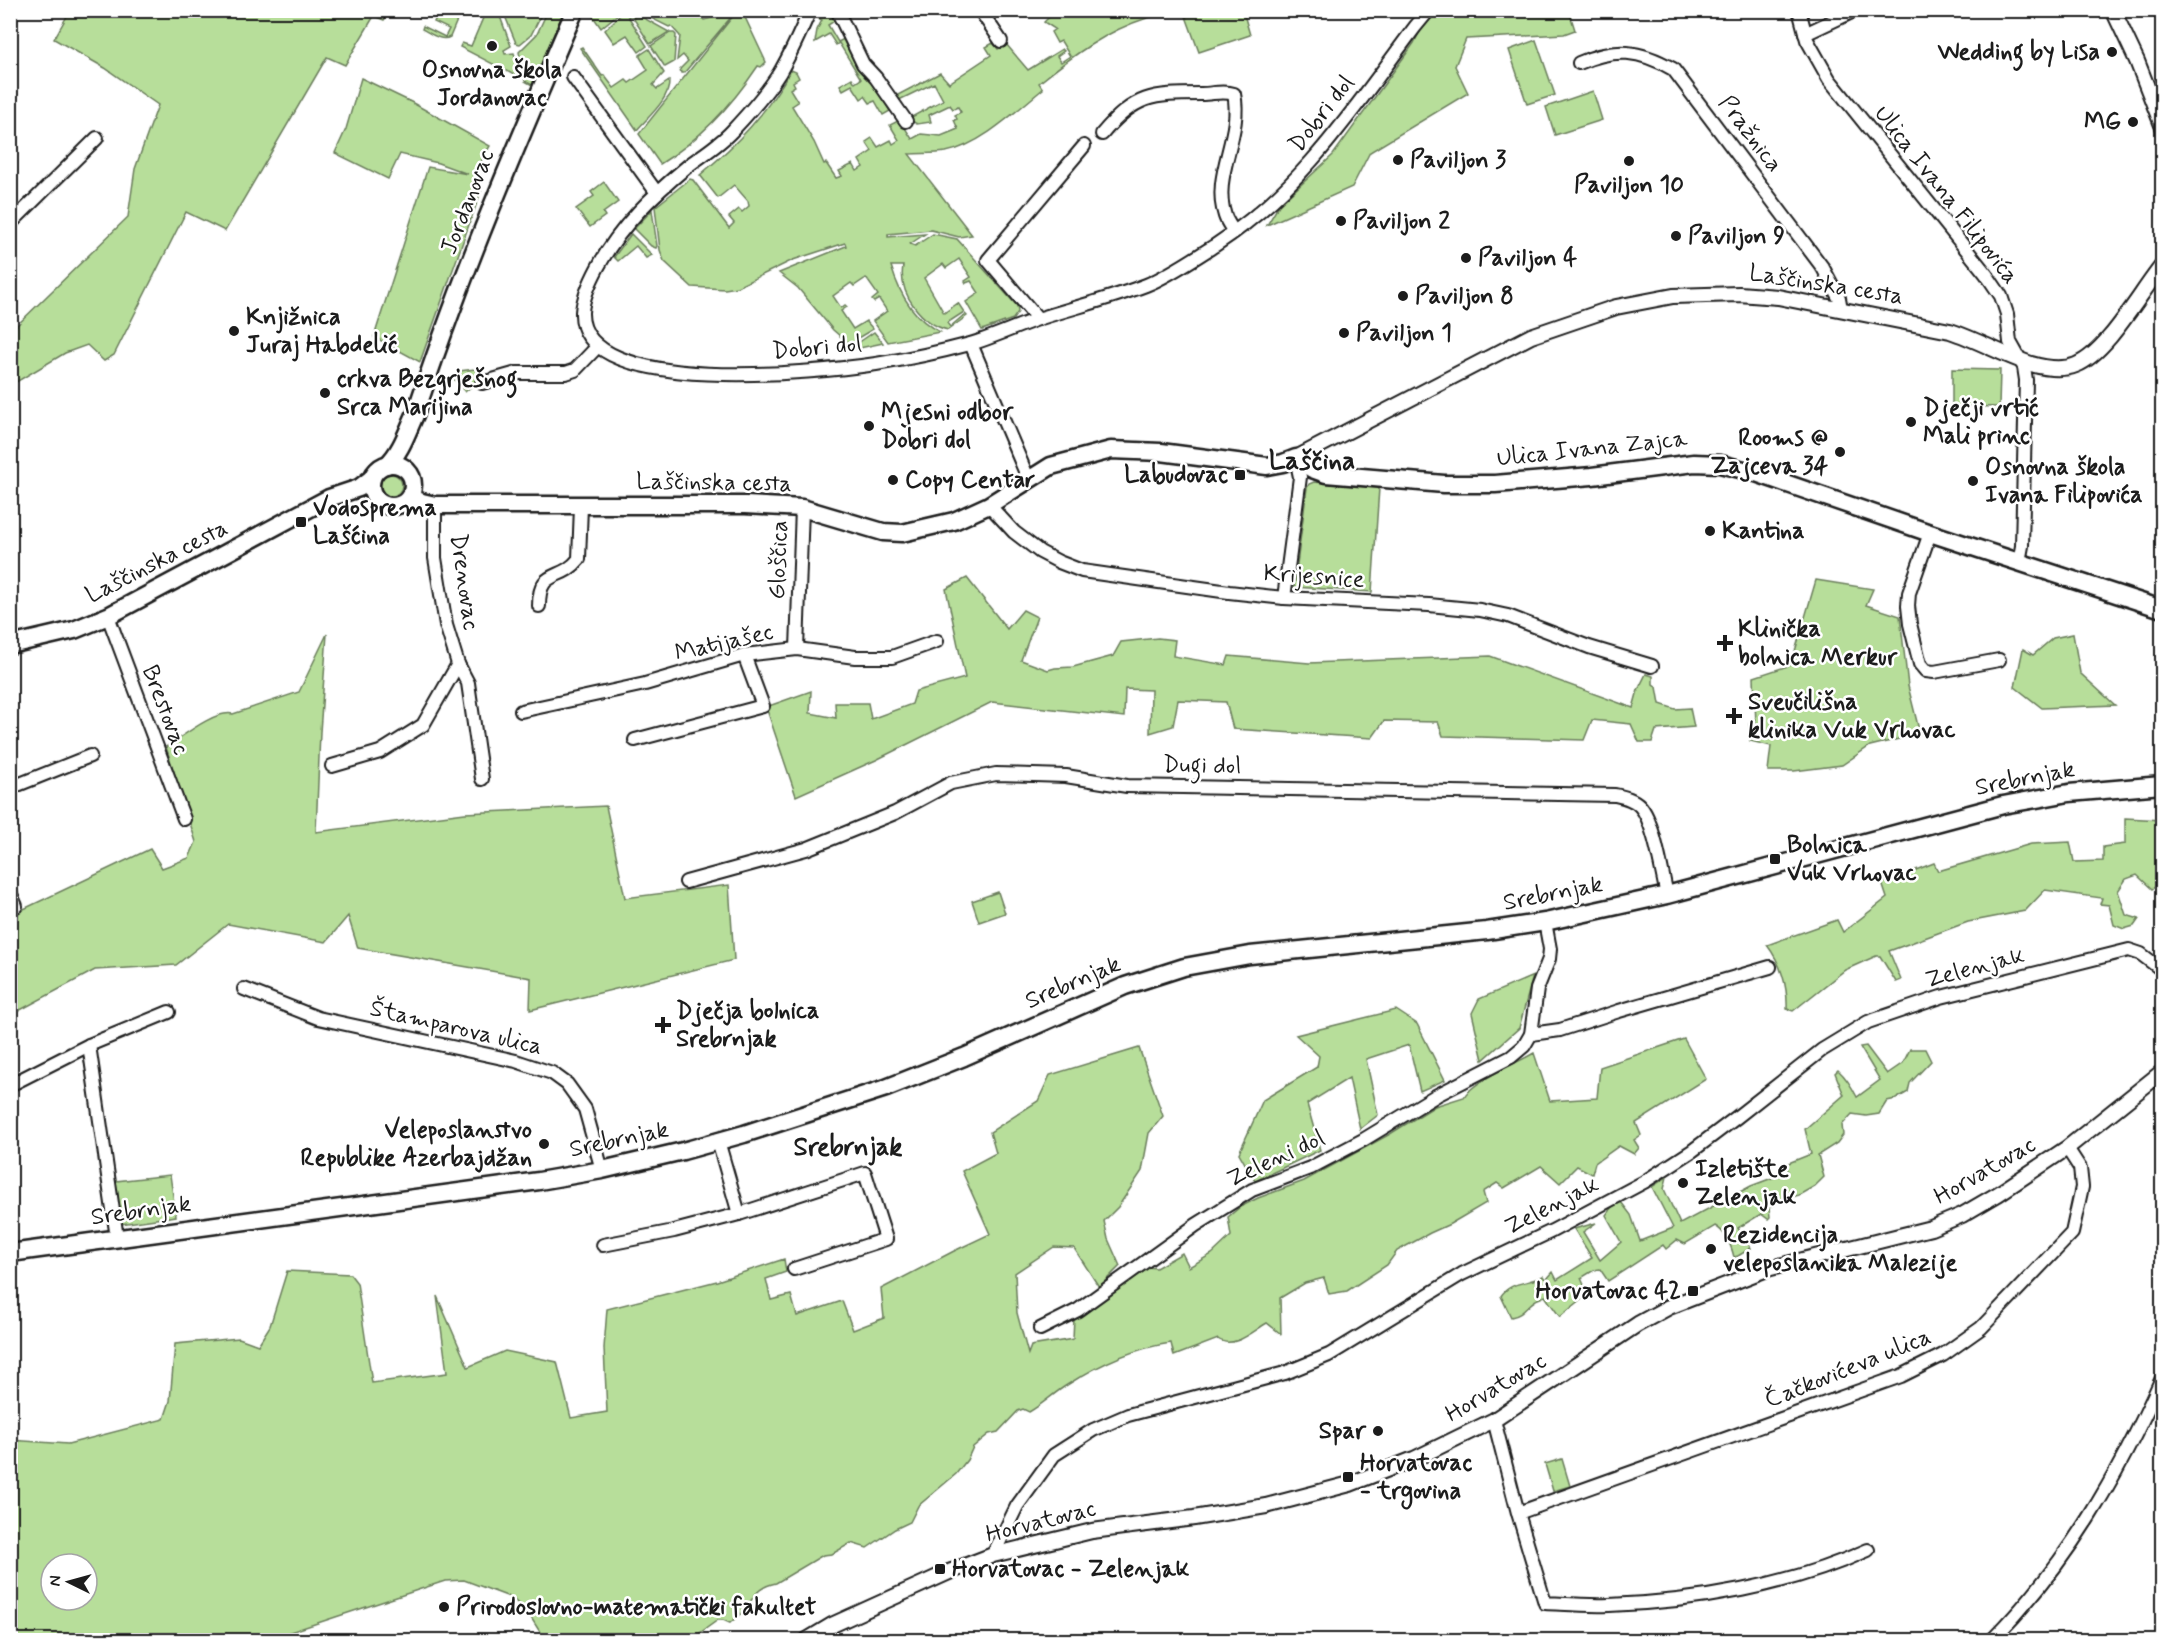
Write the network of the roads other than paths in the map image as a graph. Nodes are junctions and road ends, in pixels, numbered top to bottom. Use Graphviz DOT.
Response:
graph roads {
  1 [pos="575,10"];
  2 [pos="810,10"];
  3 [pos="837,10"];
  4 [pos="980,10"];
  5 [pos="1799,10"];
  6 [pos="1856,10"];
  7 [pos="2113,10"];
  8 [pos="1424,12"];
  9 [pos="1805,34"];
  10 [pos="1000,41"];
  11 [pos="1579,63"];
  12 [pos="573,77"];
  13 [pos="906,121"];
  14 [pos="2163,124"];
  15 [pos="1102,134"];
  16 [pos="97,138"];
  17 [pos="1084,146"];
  18 [pos="657,193"];
  19 [pos="10,224"];
  20 [pos="1234,232"];
  21 [pos="2161,269"];
  22 [pos="1841,309"];
  23 [pos="1038,319"];
  24 [pos="970,344"];
  25 [pos="598,346"];
  26 [pos="2019,359"];
  27 [pos="482,383"];
  28 [pos="415,415"];
  29 [pos="1296,458"];
  30 [pos="387,465"];
  31 [pos="408,472"];
  32 [pos="372,478"];
  33 [pos="1028,478"];
  34 [pos="409,496"];
  35 [pos="378,501"];
  36 [pos="318,504"];
  37 [pos="435,505"];
  38 [pos="989,505"];
  39 [pos="581,506"];
  40 [pos="802,508"];
  41 [pos="1930,533"];
  42 [pos="2019,562"];
  43 [pos="1284,598"];
  44 [pos="539,606"];
  45 [pos="2163,609"];
  46 [pos="108,616"];
  47 [pos="937,641"];
  48 [pos="10,645"];
  49 [pos="797,649"];
  50 [pos="744,655"];
  51 [pos="1999,660"];
  52 [pos="458,664"];
  53 [pos="1652,666"];
  54 [pos="521,711"];
  55 [pos="635,740"];
  56 [pos="90,756"];
  57 [pos="332,766"];
  58 [pos="482,779"];
  59 [pos="2163,784"];
  60 [pos="10,788"];
  61 [pos="184,819"];
  62 [pos="686,882"];
  63 [pos="10,892"];
  64 [pos="1667,895"];
  65 [pos="16,906"];
  66 [pos="1545,922"];
  67 [pos="1770,967"];
  68 [pos="2163,970"];
  69 [pos="244,988"];
  70 [pos="169,1012"];
  71 [pos="1532,1034"];
  72 [pos="89,1045"];
  73 [pos="2163,1072"];
  74 [pos="10,1086"];
  75 [pos="718,1141"];
  76 [pos="2067,1148"];
  77 [pos="602,1170"];
  78 [pos="740,1214"];
  79 [pos="117,1238"];
  80 [pos="603,1245"];
  81 [pos="10,1253"];
  82 [pos="794,1269"];
  83 [pos="1040,1329"];
  84 [pos="2163,1378"];
  85 [pos="1494,1420"];
  86 [pos="1518,1513"];
  87 [pos="1868,1550"];
  88 [pos="993,1555"];
  89 [pos="807,1641"];
  90 [pos="1992,1641"];
  1 -- 28 [label="main road, Jordanovac"];
  2 -- 18 [label="street"];
  3 -- 13 [label="street"];
  4 -- 10 [label="street"];
  5 -- 9 [label="street, Ulica Ivana Filipovića"];
  6 -- 9 [label="street"];
  7 -- 14 [label="street"];
  8 -- 20 [label="street, Dobri dol"];
  9 -- 26 [label="street, Ulica Ivana Filipovića"];
  11 -- 22 [label="street, Pražnica"];
  12 -- 18 [label="street"];
  15 -- 20 [label="street"];
  16 -- 19 [label="street"];
  17 -- 23 [label="street"];
  18 -- 25 [label="street"];
  20 -- 23 [label="street, Dobri dol"];
  21 -- 26 [label="street, Laščinska cesta"];
  22 -- 26 [label="street, Laščinska cesta"];
  22 -- 29 [label="street, Laščinska cesta"];
  23 -- 24 [label="street, Dobri dol"];
  24 -- 25 [label="street, Dobri dol"];
  24 -- 33 [label="street"];
  25 -- 27 [label="street"];
  26 -- 42 [label="street, Ulica Ivana Filipovića"];
  28 -- 30 [label="main road, Jordanovac"];
  28 -- 31 [label="main road, Jordanovac"];
  29 -- 33 [label="main road, Laščinska cesta"];
  29 -- 41 [label="main road, Ulica Ivana Zajca"];
  29 -- 43 [label="street"];
  30 -- 31 [label="main road"];
  30 -- 32 [label="main road"];
  31 -- 34 [label="main road"];
  32 -- 35 [label="main road"];
  32 -- 36 [label="main road, Laščinska cesta"];
  33 -- 38 [label="main road, Laščinska cesta"];
  34 -- 35 [label="main road"];
  34 -- 37 [label="main road, Laščinska cesta"];
  35 -- 36 [label="main road, Laščinska cesta"];
  36 -- 46 [label="main road, Laščinska cesta"];
  37 -- 39 [label="main road, Laščinska cesta"];
  37 -- 52 [label="street, Drenovac"];
  38 -- 40 [label="main road, Laščinska cesta"];
  38 -- 43 [label="street, Krijesnice"];
  39 -- 40 [label="main road, Laščinska cesta"];
  39 -- 44 [label="street"];
  40 -- 49 [label="street, Gloščica"];
  41 -- 42 [label="main road, Ulica Ivana Zajca"];
  41 -- 51 [label="street"];
  42 -- 45 [label="main road, Ulica Ivana Zajca"];
  43 -- 53 [label="street, Krijesnice"];
  46 -- 48 [label="main road, Laščinska cesta"];
  46 -- 61 [label="street, Brestovac"];
  47 -- 49 [label="street, Matijašec"];
  49 -- 50 [label="street, Matijašec"];
  50 -- 54 [label="street, Matijašec"];
  50 -- 55 [label="street"];
  52 -- 57 [label="street, Drenovac"];
  52 -- 58 [label="street, Drenovac"];
  56 -- 60 [label="street"];
  59 -- 64 [label="main road, Srebrnjak"];
  62 -- 64 [label="street, Dugi dol"];
  63 -- 65 [label="street"];
  64 -- 66 [label="main road, Srebrnjak"];
  66 -- 71 [label="street"];
  66 -- 75 [label="main road, Srebrnjak"];
  67 -- 71 [label="street"];
  68 -- 88 [label="street, Zelenjak"];
  69 -- 77 [label="street, Štamparova ulica"];
  70 -- 72 [label="street"];
  71 -- 83 [label="street, Zeleni dol"];
  72 -- 74 [label="street"];
  72 -- 79 [label="street"];
  73 -- 76 [label="street, Horvatovac"];
  75 -- 77 [label="main road, Srebrnjak"];
  75 -- 78 [label="street"];
  76 -- 85 [label="street, Horvatovac"];
  76 -- 86 [label="street, Čačkovićeva ulica"];
  77 -- 79 [label="main road, Srebrnjak"];
  78 -- 80 [label="street"];
  78 -- 82 [label="street"];
  79 -- 81 [label="main road, Srebrnjak"];
  84 -- 90 [label="street"];
  85 -- 86 [label="street"];
  85 -- 88 [label="street, Horvatovac"];
  86 -- 87 [label="street"];
  88 -- 89 [label="street, Horvatovac"];
}
